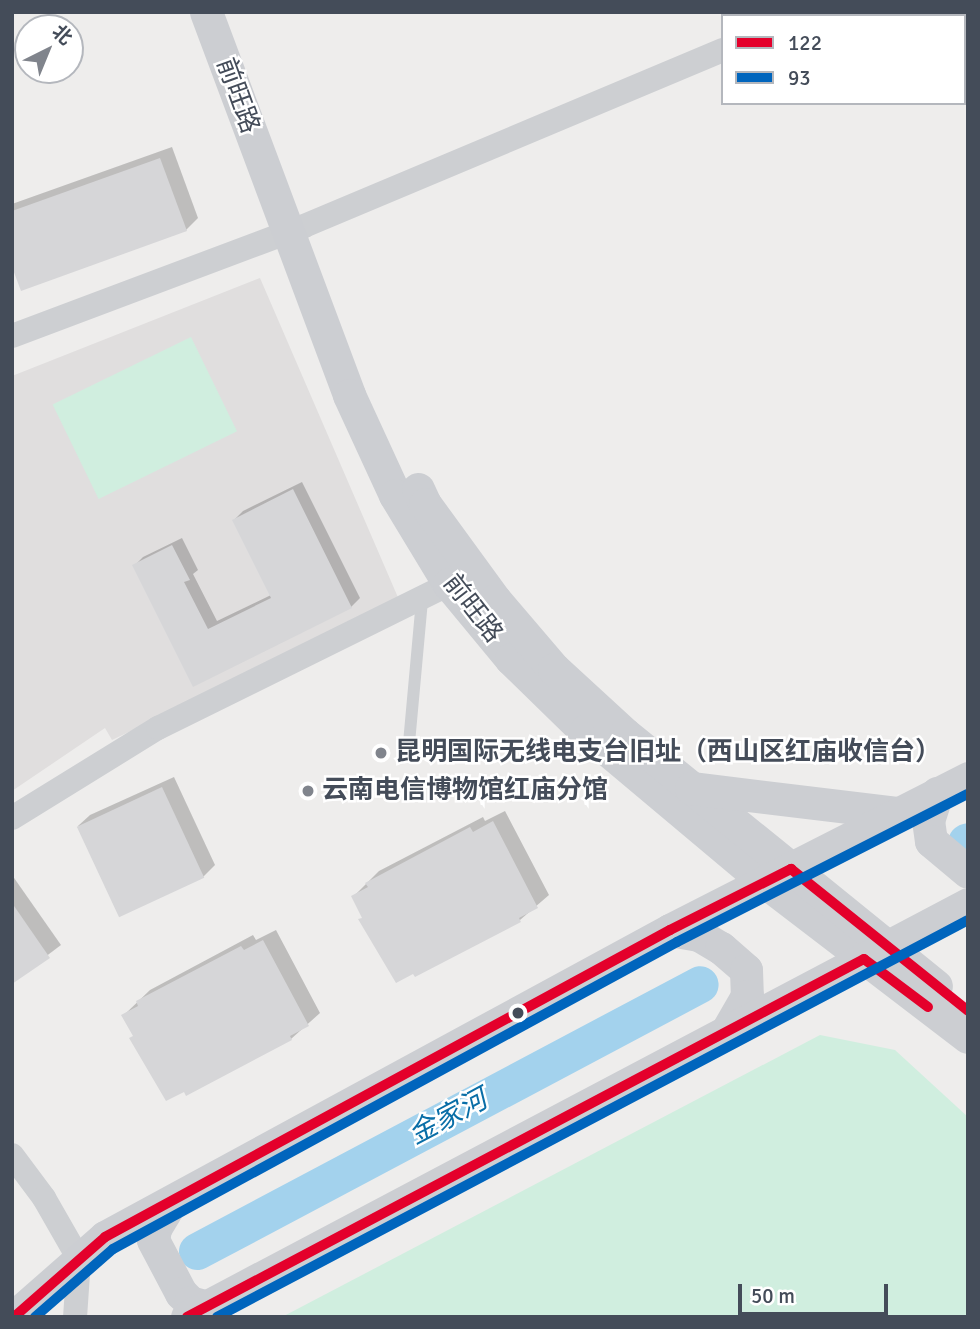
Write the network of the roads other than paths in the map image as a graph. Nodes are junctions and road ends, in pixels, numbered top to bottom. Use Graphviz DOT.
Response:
graph roads {
  1 [pos="206,12"];
  2 [pos="228,12"];
  3 [pos="721,51"];
  4 [pos="296,229"];
  5 [pos="12,336"];
  6 [pos="436,592"];
  7 [pos="408,754"];
  8 [pos="968,778"];
  9 [pos="691,788"];
  10 [pos="937,793"];
  11 [pos="899,813"];
  12 [pos="12,818"];
  13 [pos="968,872"];
  14 [pos="778,876"];
  15 [pos="968,904"];
  16 [pos="670,930"];
  17 [pos="875,953"];
  18 [pos="968,1012"];
  19 [pos="727,1030"];
  20 [pos="968,1037"];
  21 [pos="12,1155"];
  22 [pos="171,1202"];
  23 [pos="79,1259"];
  24 [pos="197,1312"];
  25 [pos="13,1316"];
  26 [pos="75,1317"];
  1 -- 4 [label="street, 前旺路"];
  2 -- 4 [label="street, 前旺路"];
  3 -- 4 [label="street"];
  4 -- 5 [label="street"];
  4 -- 6 [label="street, 前旺路"];
  4 -- 9 [label="street, 前旺路"];
  6 -- 7 [label="lane"];
  6 -- 12 [label="street"];
  6 -- 14 [label="street, 前旺路"];
  8 -- 10 [label="street"];
  9 -- 11 [label="street"];
  9 -- 14 [label="street, 前旺路"];
  10 -- 11 [label="street"];
  10 -- 13 [label="street"];
  11 -- 14 [label="street"];
  14 -- 16 [label="street"];
  14 -- 17 [label="street, 前旺路"];
  15 -- 17 [label="street"];
  16 -- 19 [label="street"];
  16 -- 22 [label="street"];
  17 -- 18 [label="street, 前旺路"];
  17 -- 19 [label="street"];
  17 -- 20 [label="street, 前旺路"];
  19 -- 24 [label="street"];
  21 -- 23 [label="street"];
  22 -- 23 [label="street"];
  22 -- 24 [label="street"];
  23 -- 25 [label="street"];
  23 -- 26 [label="street"];
}
